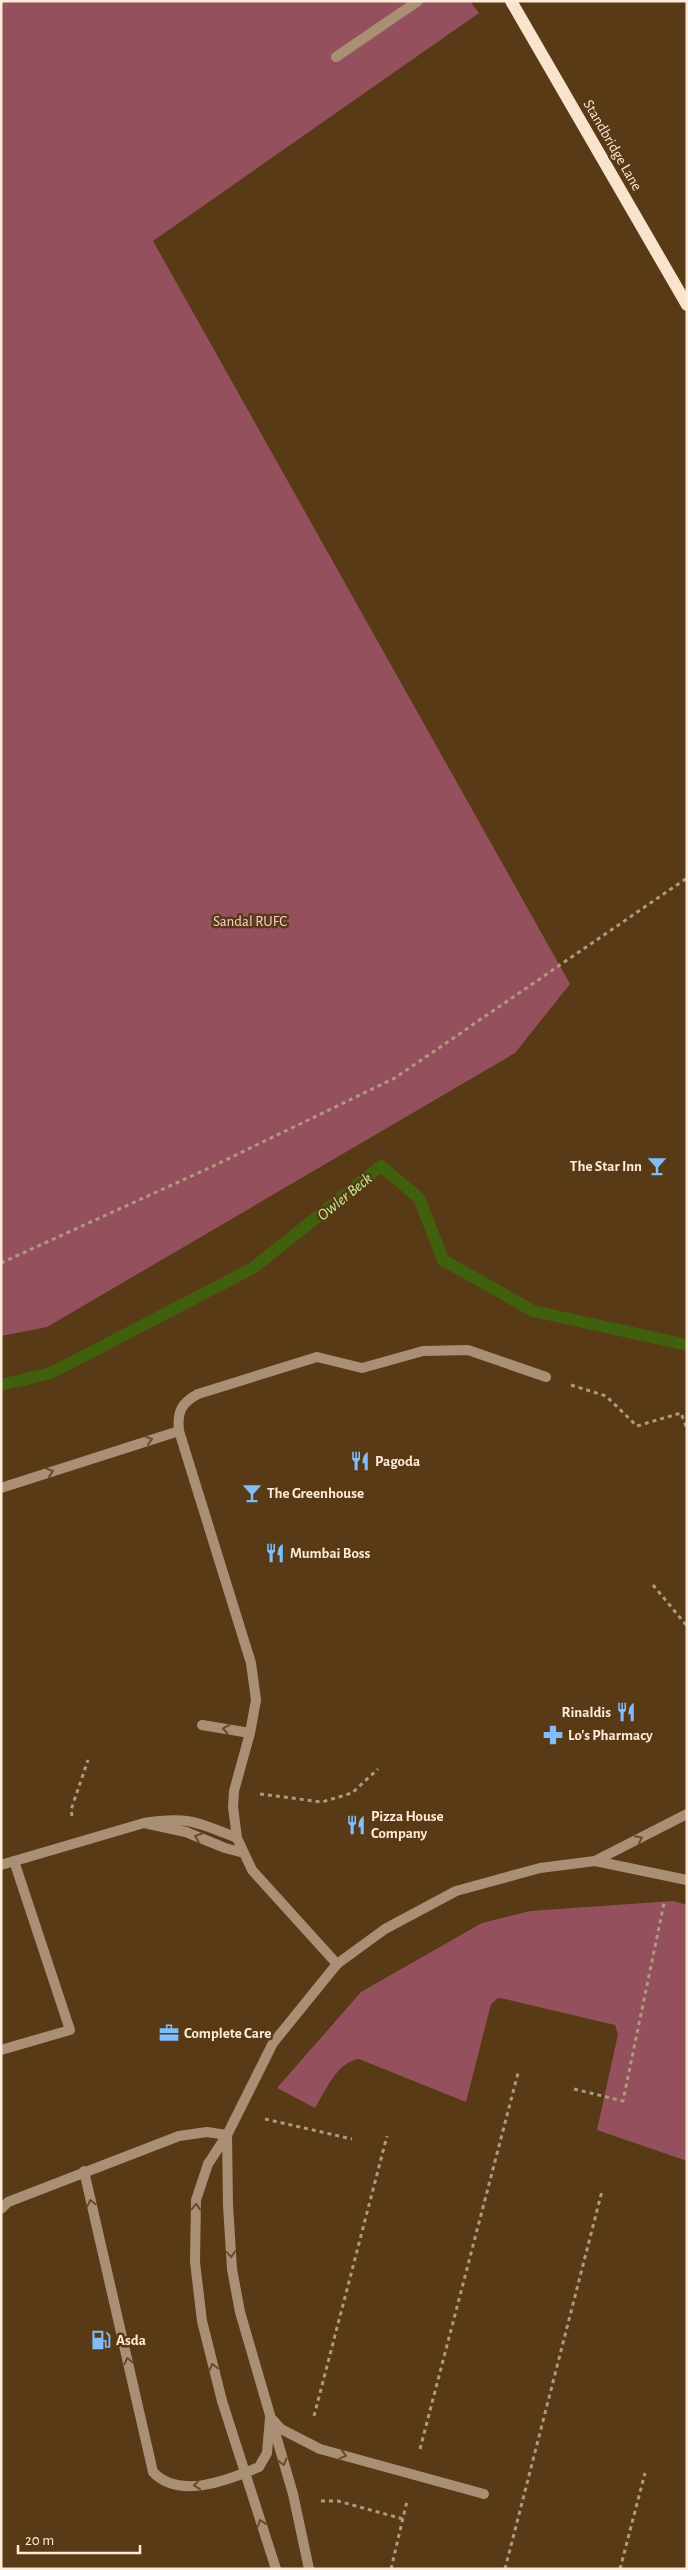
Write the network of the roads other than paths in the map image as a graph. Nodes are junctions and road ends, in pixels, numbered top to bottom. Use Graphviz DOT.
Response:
graph roads {
  1 [pos="418,1"];
  2 [pos="511,1"];
  3 [pos="336,57"];
  4 [pos="687,305"];
  5 [pos="546,1377"];
  6 [pos="179,1431"];
  7 [pos="3,1488"];
  8 [pos="202,1725"];
  9 [pos="250,1733"];
  10 [pos="687,1814"];
  11 [pos="144,1823"];
  12 [pos="237,1838"];
  13 [pos="244,1853"];
  14 [pos="14,1861"];
  15 [pos="595,1861"];
  16 [pos="1,1864"];
  17 [pos="687,1880"];
  18 [pos="337,1964"];
  19 [pos="1,2050"];
  20 [pos="227,2135"];
  21 [pos="84,2172"];
  22 [pos="1,2208"];
  23 [pos="270,2418"];
  24 [pos="244,2473"];
  25 [pos="484,2494"];
  26 [pos="276,2569"];
  27 [pos="310,2569"];
  1 -- 3 [label="street"];
  2 -- 4 [label="main road, Standbridge Lane"];
  5 -- 6 [label="street"];
  7 -- 6 [label="street, one-way"];
  6 -- 9 [label="street"];
  9 -- 8 [label="street, one-way"];
  9 -- 12 [label="street"];
  15 -- 10 [label="street, one-way"];
  11 -- 12 [label="street"];
  13 -- 11 [label="street, one-way"];
  11 -- 14 [label="street"];
  12 -- 13 [label="street"];
  13 -- 18 [label="street"];
  14 -- 16 [label="street"];
  14 -- 19 [label="street"];
  15 -- 17 [label="street"];
  15 -- 18 [label="street"];
  18 -- 20 [label="street"];
  20 -- 21 [label="street"];
  20 -- 23 [label="street, one-way"];
  24 -- 20 [label="street, one-way"];
  21 -- 22 [label="street"];
  24 -- 21 [label="street, one-way"];
  23 -- 24 [label="street"];
  23 -- 25 [label="street, one-way"];
  23 -- 27 [label="street, one-way"];
  26 -- 24 [label="street, one-way"];
}
